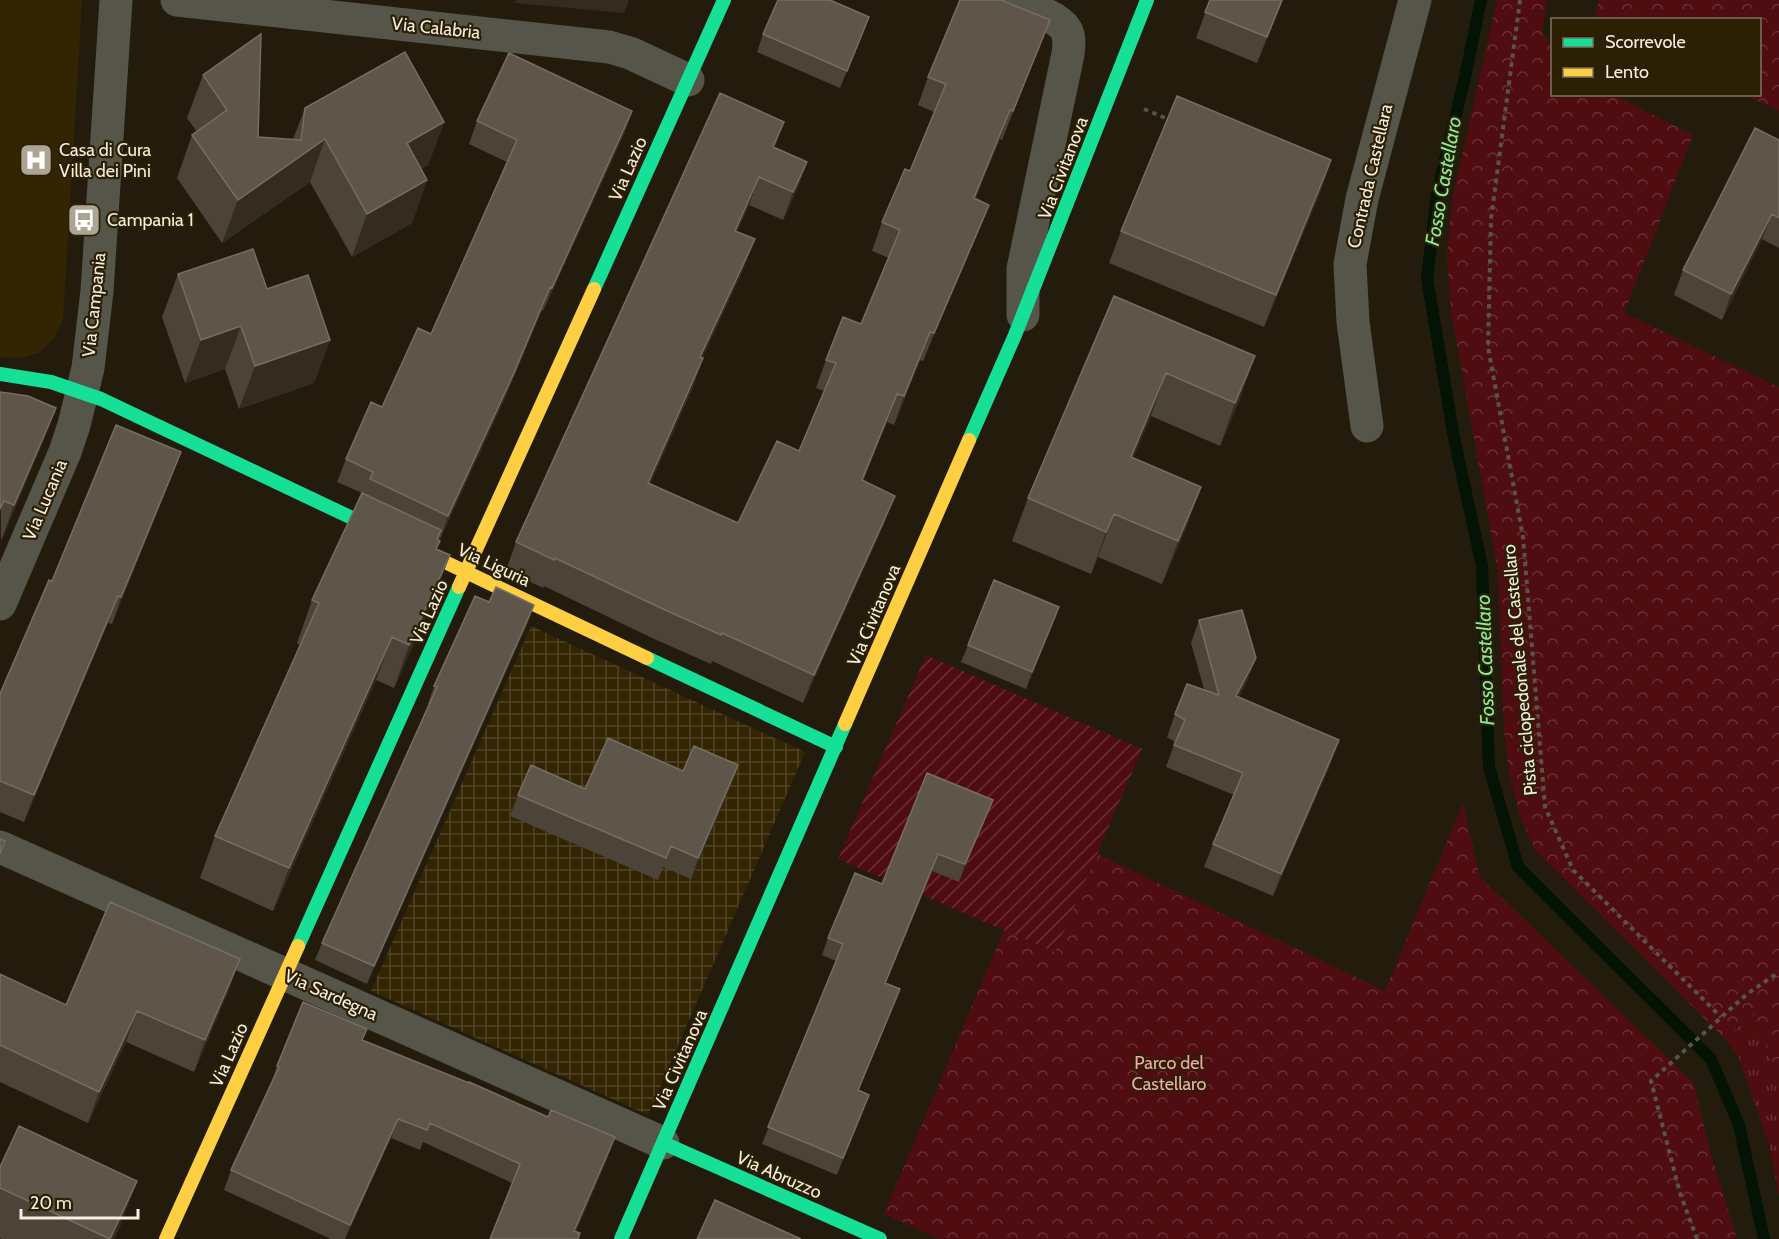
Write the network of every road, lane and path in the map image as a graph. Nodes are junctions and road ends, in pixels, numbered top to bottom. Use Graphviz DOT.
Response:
graph roads {
  1 [pos="116,0"];
  2 [pos="177,0"];
  3 [pos="724,0"];
  4 [pos="1006,0"];
  5 [pos="1147,0"];
  6 [pos="1415,0"];
  7 [pos="1520,0"];
  8 [pos="688,80"];
  9 [pos="1137,107"];
  10 [pos="1177,123"];
  11 [pos="1043,174"];
  12 [pos="1071,196"];
  13 [pos="1023,317"];
  14 [pos="0,374"];
  15 [pos="83,394"];
  16 [pos="1367,426"];
  17 [pos="402,542"];
  18 [pos="434,557"];
  19 [pos="467,572"];
  20 [pos="0,604"];
  21 [pos="836,747"];
  22 [pos="0,847"];
  23 [pos="1779,972"];
  24 [pos="285,975"];
  25 [pos="1720,1017"];
  26 [pos="663,1143"];
  27 [pos="166,1239"];
  28 [pos="621,1239"];
  29 [pos="880,1239"];
  30 [pos="1697,1239"];
  1 -- 15 [label="street, Via Campania"];
  2 -- 8 [label="street, Via Calabria"];
  3 -- 8 [label="street, Via Lazio"];
  4 -- 11 [label="street"];
  5 -- 12 [label="street, Via Civitanova"];
  6 -- 16 [label="street, Contrada Castellara"];
  7 -- 25 [label="path, Pista ciclopedonale del Castellaro"];
  8 -- 19 [label="street, Via Lazio"];
  9 -- 10 [label="path"];
  11 -- 12 [label="street"];
  11 -- 13 [label="street"];
  12 -- 13 [label="street, Via Civitanova"];
  13 -- 21 [label="street, Via Civitanova"];
  14 -- 15 [label="street"];
  15 -- 17 [label="street"];
  15 -- 20 [label="street, Via Lucania"];
  18 -- 19 [label="street, Via Liguria"];
  19 -- 21 [label="street, Via Liguria"];
  19 -- 24 [label="street, Via Lazio"];
  21 -- 26 [label="street, Via Civitanova"];
  22 -- 24 [label="street, Via Sardegna"];
  23 -- 25 [label="path"];
  24 -- 26 [label="street, Via Sardegna"];
  24 -- 27 [label="street, Via Lazio"];
  25 -- 30 [label="path"];
  26 -- 28 [label="street, Via Civitanova"];
  26 -- 29 [label="street, Via Abruzzo"];
}
